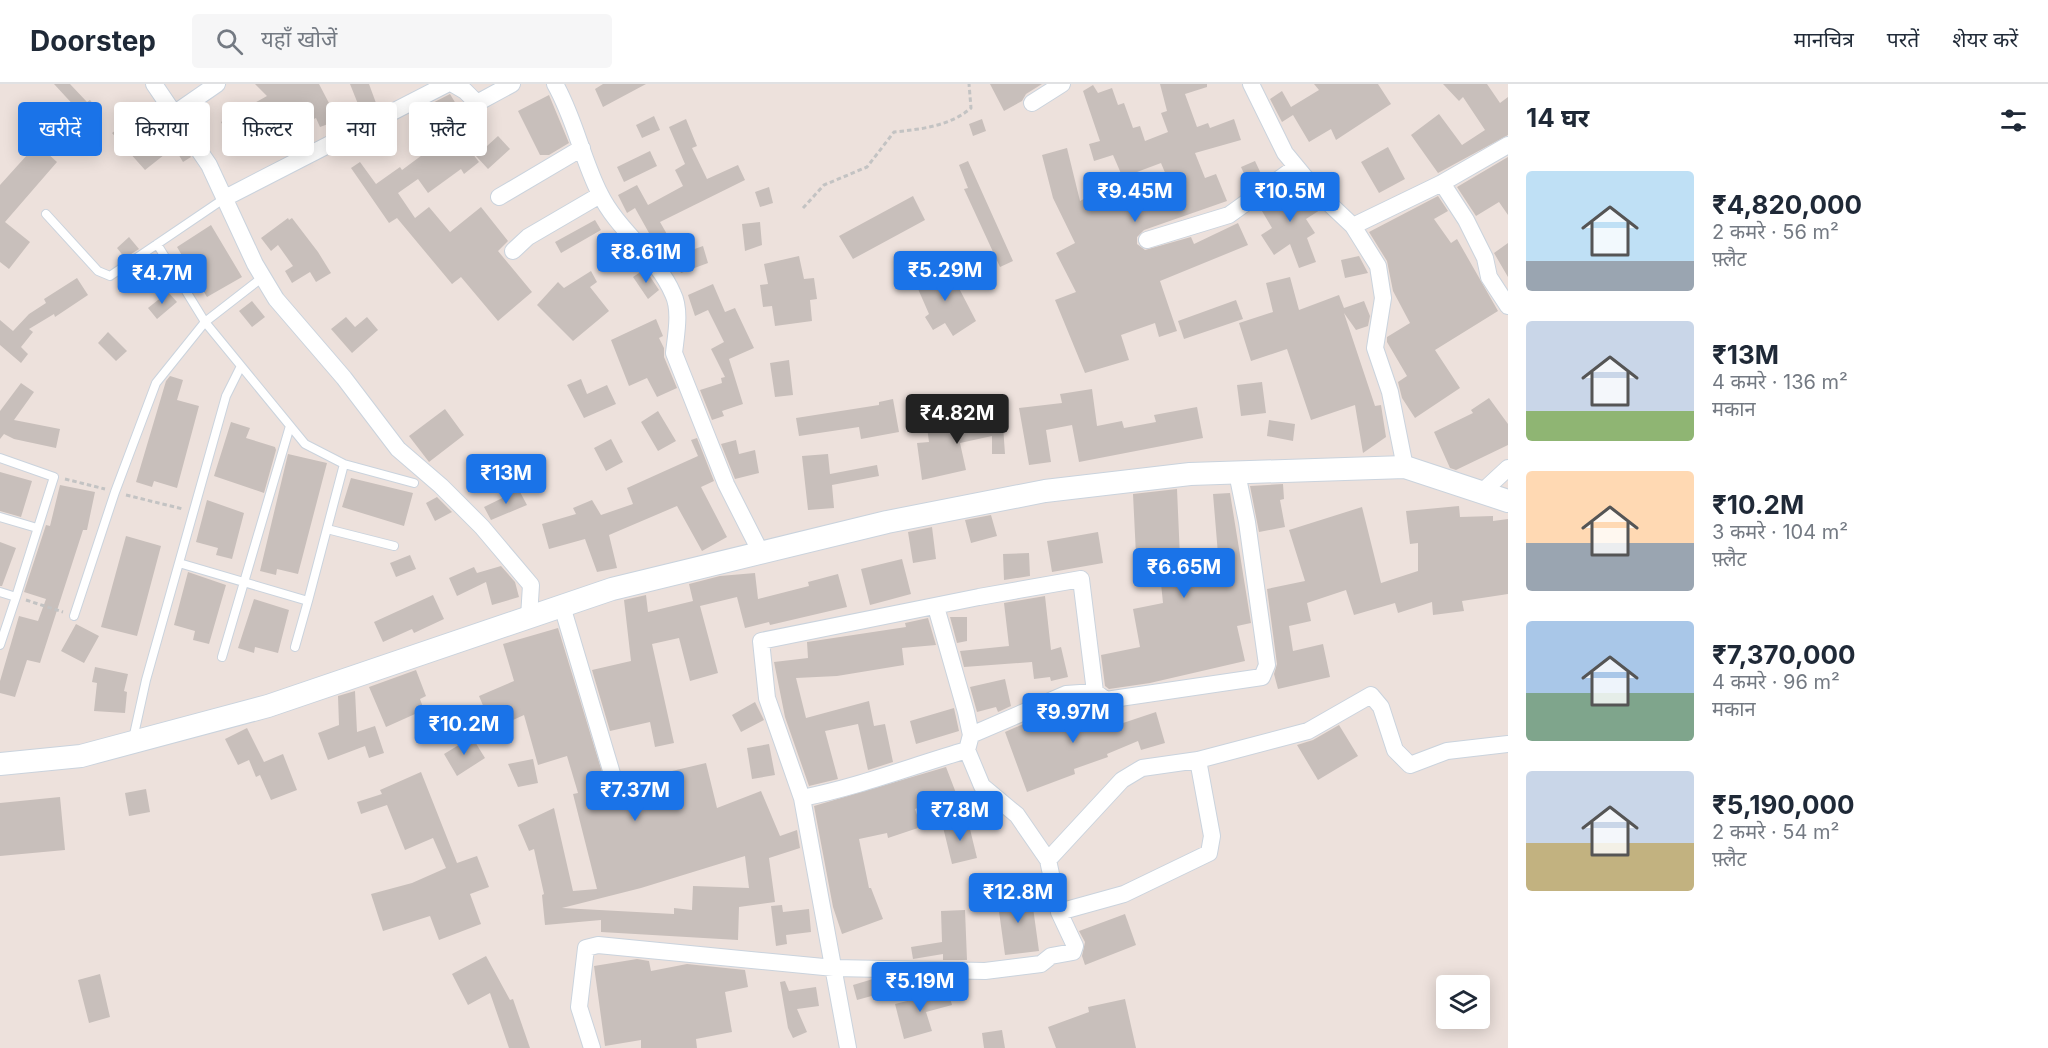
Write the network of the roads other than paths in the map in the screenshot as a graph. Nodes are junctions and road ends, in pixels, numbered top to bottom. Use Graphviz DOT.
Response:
graph roads {
  1 [pos="154,84"];
  2 [pos="218,84"];
  3 [pos="447,84"];
  4 [pos="453,84"];
  5 [pos="512,84"];
  6 [pos="555,84"];
  7 [pos="1062,84"];
  8 [pos="1251,84"];
  9 [pos="167,102"];
  10 [pos="191,102"];
  11 [pos="1032,103"];
  12 [pos="1508,145"];
  13 [pos="582,148"];
  14 [pos="203,156"];
  15 [pos="1296,167"];
  16 [pos="1442,183"];
  17 [pos="600,195"];
  18 [pos="498,197"];
  19 [pos="225,198"];
  20 [pos="46,214"];
  21 [pos="1353,226"];
  22 [pos="1147,240"];
  23 [pos="157,244"];
  24 [pos="513,250"];
  25 [pos="263,277"];
  26 [pos="1508,306"];
  27 [pos="205,322"];
  28 [pos="241,366"];
  29 [pos="290,426"];
  30 [pos="0,458"];
  31 [pos="344,464"];
  32 [pos="1405,467"];
  33 [pos="1508,468"];
  34 [pos="1237,473"];
  35 [pos="414,483"];
  36 [pos="1482,492"];
  37 [pos="1508,501"];
  38 [pos="0,517"];
  39 [pos="37,528"];
  40 [pos="327,529"];
  41 [pos="394,546"];
  42 [pos="761,553"];
  43 [pos="179,563"];
  44 [pos="244,580"];
  45 [pos="0,592"];
  46 [pos="16,597"];
  47 [pos="308,601"];
  48 [pos="562,606"];
  49 [pos="936,607"];
  50 [pos="74,616"];
  51 [pos="529,617"];
  52 [pos="0,645"];
  53 [pos="296,647"];
  54 [pos="222,657"];
  55 [pos="1095,692"];
  56 [pos="132,742"];
  57 [pos="969,742"];
  58 [pos="1508,744"];
  59 [pos="1198,760"];
  60 [pos="0,764"];
  61 [pos="613,777"];
  62 [pos="802,798"];
  63 [pos="1048,860"];
  64 [pos="1059,912"];
  65 [pos="834,968"];
  66 [pos="592,1048"];
  67 [pos="848,1048"];
  1 -- 9 [label="street"];
  2 -- 10 [label="street"];
  3 -- 19 [label="street"];
  4 -- 5 [label="street"];
  6 -- 13 [label="street"];
  7 -- 11 [label="street"];
  8 -- 15 [label="street"];
  12 -- 16 [label="street"];
  13 -- 17 [label="street"];
  13 -- 18 [label="street"];
  14 -- 19 [label="street"];
  15 -- 21 [label="street"];
  15 -- 22 [label="street"];
  16 -- 21 [label="street"];
  16 -- 26 [label="street"];
  17 -- 24 [label="street"];
  17 -- 42 [label="street"];
  19 -- 23 [label="lane"];
  19 -- 25 [label="street"];
  20 -- 23 [label="lane"];
  21 -- 32 [label="street"];
  23 -- 27 [label="lane"];
  25 -- 27 [label="lane"];
  25 -- 51 [label="street"];
  27 -- 28 [label="lane"];
  27 -- 50 [label="lane"];
  28 -- 29 [label="lane"];
  28 -- 43 [label="lane"];
  29 -- 31 [label="lane"];
  29 -- 44 [label="lane"];
  30 -- 39 [label="lane"];
  31 -- 35 [label="lane"];
  31 -- 40 [label="lane"];
  32 -- 34 [label="street"];
  32 -- 36 [label="street"];
  33 -- 36 [label="street"];
  34 -- 42 [label="street"];
  34 -- 55 [label="street"];
  36 -- 37 [label="street"];
  38 -- 39 [label="lane"];
  39 -- 46 [label="lane"];
  40 -- 41 [label="lane"];
  40 -- 47 [label="lane"];
  42 -- 48 [label="street"];
  43 -- 44 [label="lane"];
  43 -- 56 [label="lane"];
  44 -- 47 [label="lane"];
  44 -- 54 [label="lane"];
  45 -- 46 [label="lane"];
  46 -- 52 [label="lane"];
  47 -- 53 [label="lane"];
  48 -- 51 [label="street"];
  48 -- 61 [label="street"];
  49 -- 55 [label="street"];
  49 -- 57 [label="street"];
  49 -- 62 [label="street"];
  51 -- 56 [label="street"];
  55 -- 57 [label="street"];
  56 -- 60 [label="street"];
  57 -- 62 [label="street"];
  57 -- 63 [label="street"];
  58 -- 59 [label="street"];
  59 -- 63 [label="street"];
  59 -- 64 [label="street"];
  62 -- 65 [label="street"];
  63 -- 64 [label="street"];
  64 -- 65 [label="street"];
  65 -- 66 [label="street"];
  65 -- 67 [label="street"];
}
